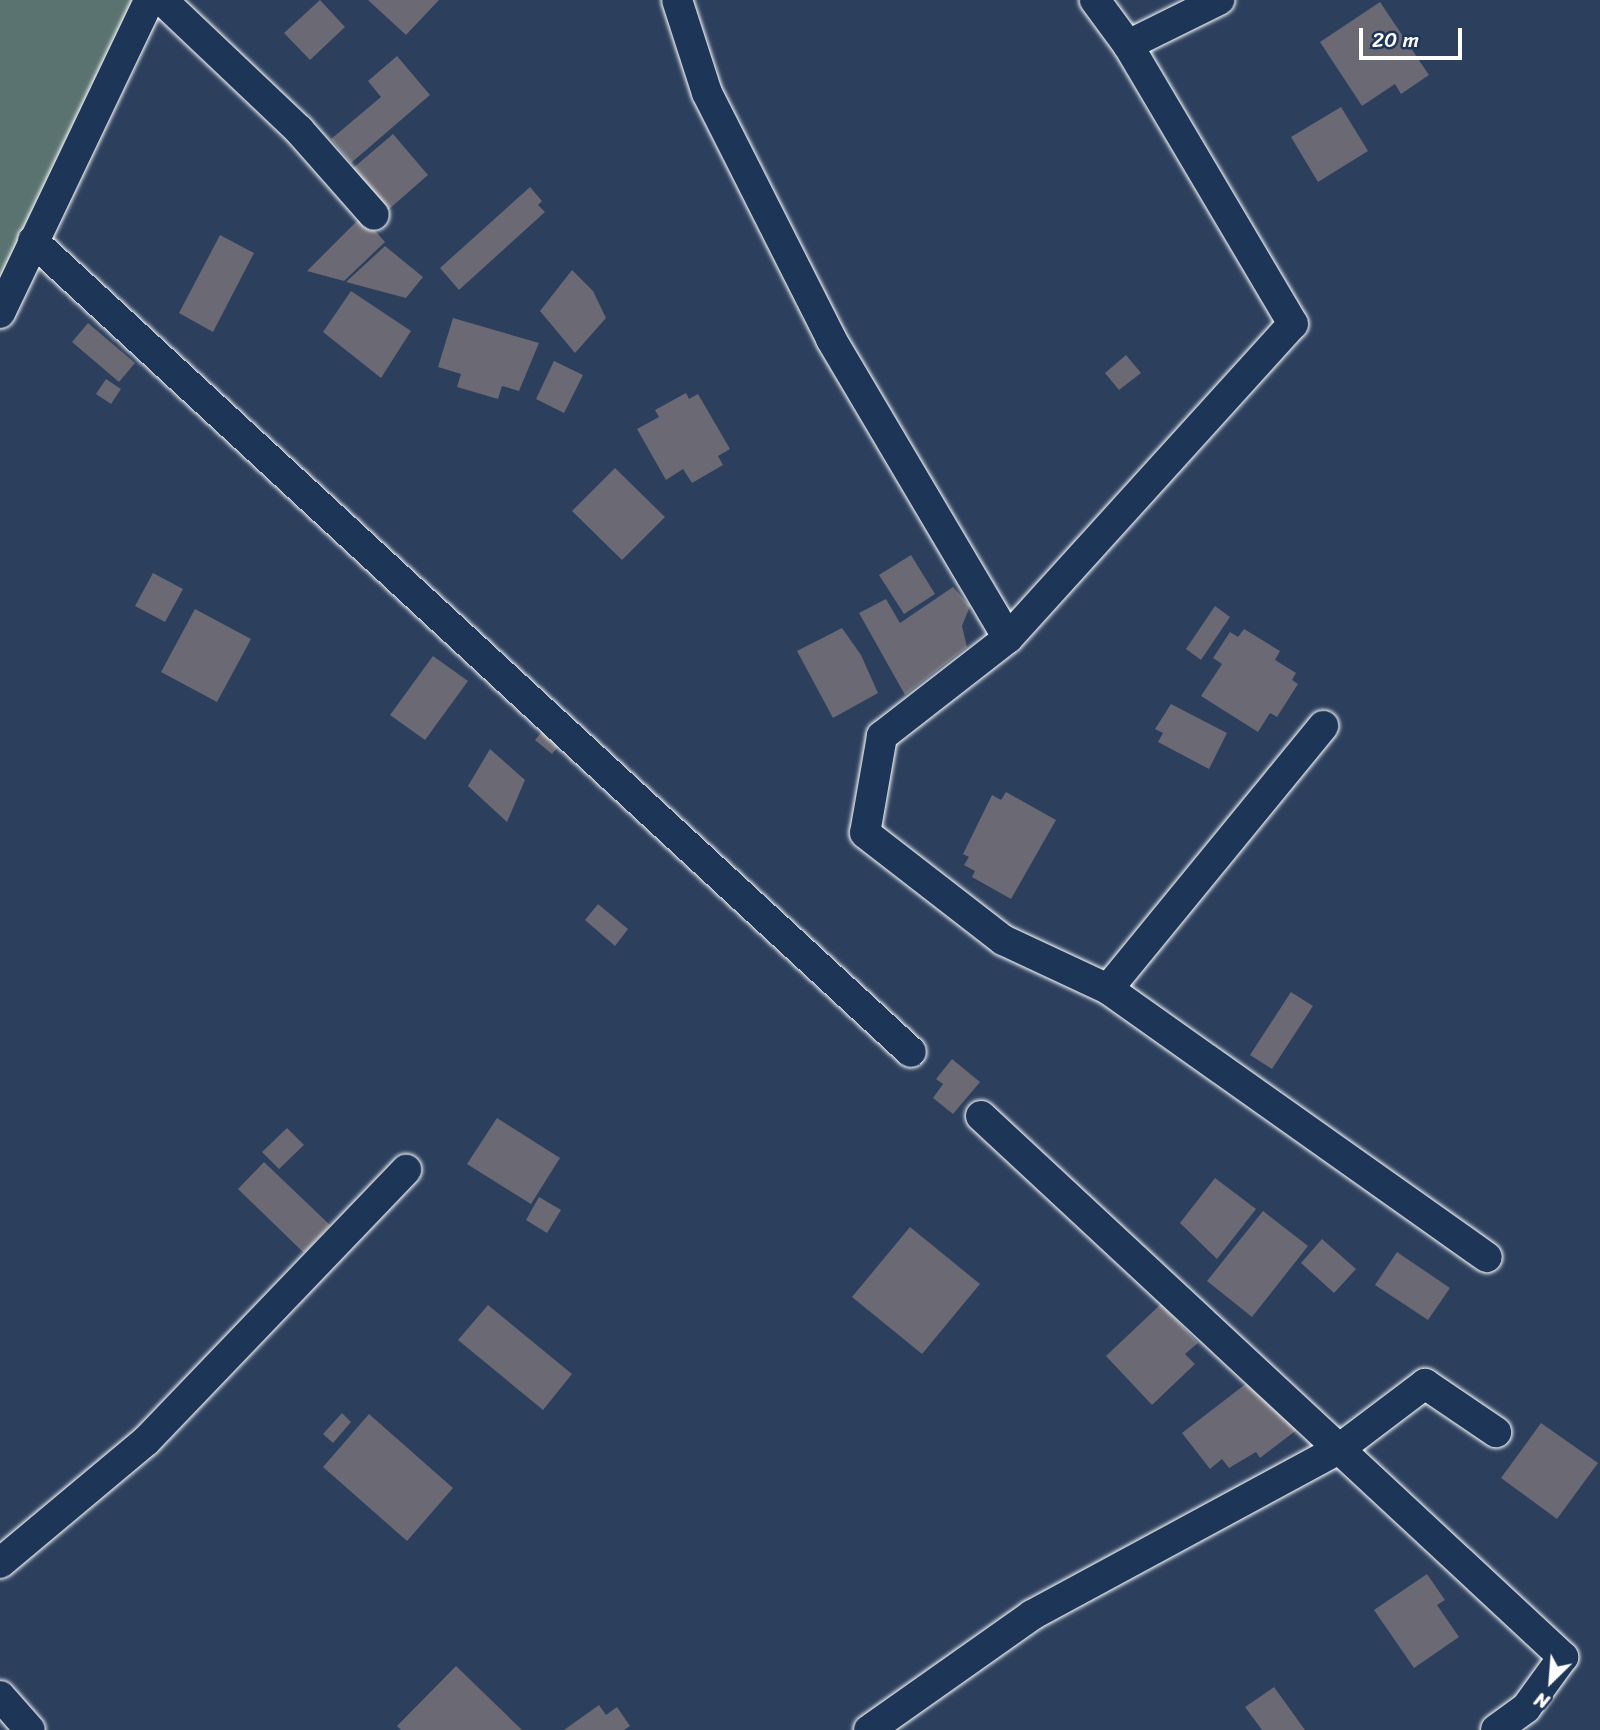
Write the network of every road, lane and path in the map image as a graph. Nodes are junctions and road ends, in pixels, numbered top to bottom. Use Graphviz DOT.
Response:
graph roads {
  1 [pos="149,0"];
  2 [pos="162,0"];
  3 [pos="677,0"];
  4 [pos="1095,0"];
  5 [pos="1219,0"];
  6 [pos="1128,45"];
  7 [pos="374,215"];
  8 [pos="33,242"];
  9 [pos="0,313"];
  10 [pos="1008,638"];
  11 [pos="1323,726"];
  12 [pos="1108,989"];
  13 [pos="911,1052"];
  14 [pos="981,1116"];
  15 [pos="406,1170"];
  16 [pos="1487,1257"];
  17 [pos="1496,1432"];
  18 [pos="1339,1449"];
  19 [pos="0,1563"];
  20 [pos="0,1696"];
  21 [pos="30,1730"];
  22 [pos="869,1730"];
  23 [pos="1496,1730"];
  1 -- 8 [label="street"];
  2 -- 7 [label="street"];
  3 -- 10 [label="street"];
  4 -- 6 [label="street"];
  5 -- 6 [label="street"];
  6 -- 10 [label="street"];
  8 -- 9 [label="street"];
  8 -- 13 [label="street"];
  10 -- 12 [label="street"];
  11 -- 12 [label="street"];
  12 -- 16 [label="street"];
  14 -- 18 [label="street"];
  15 -- 19 [label="street"];
  17 -- 18 [label="street"];
  18 -- 22 [label="street"];
  18 -- 23 [label="street"];
  20 -- 21 [label="street"];
}
